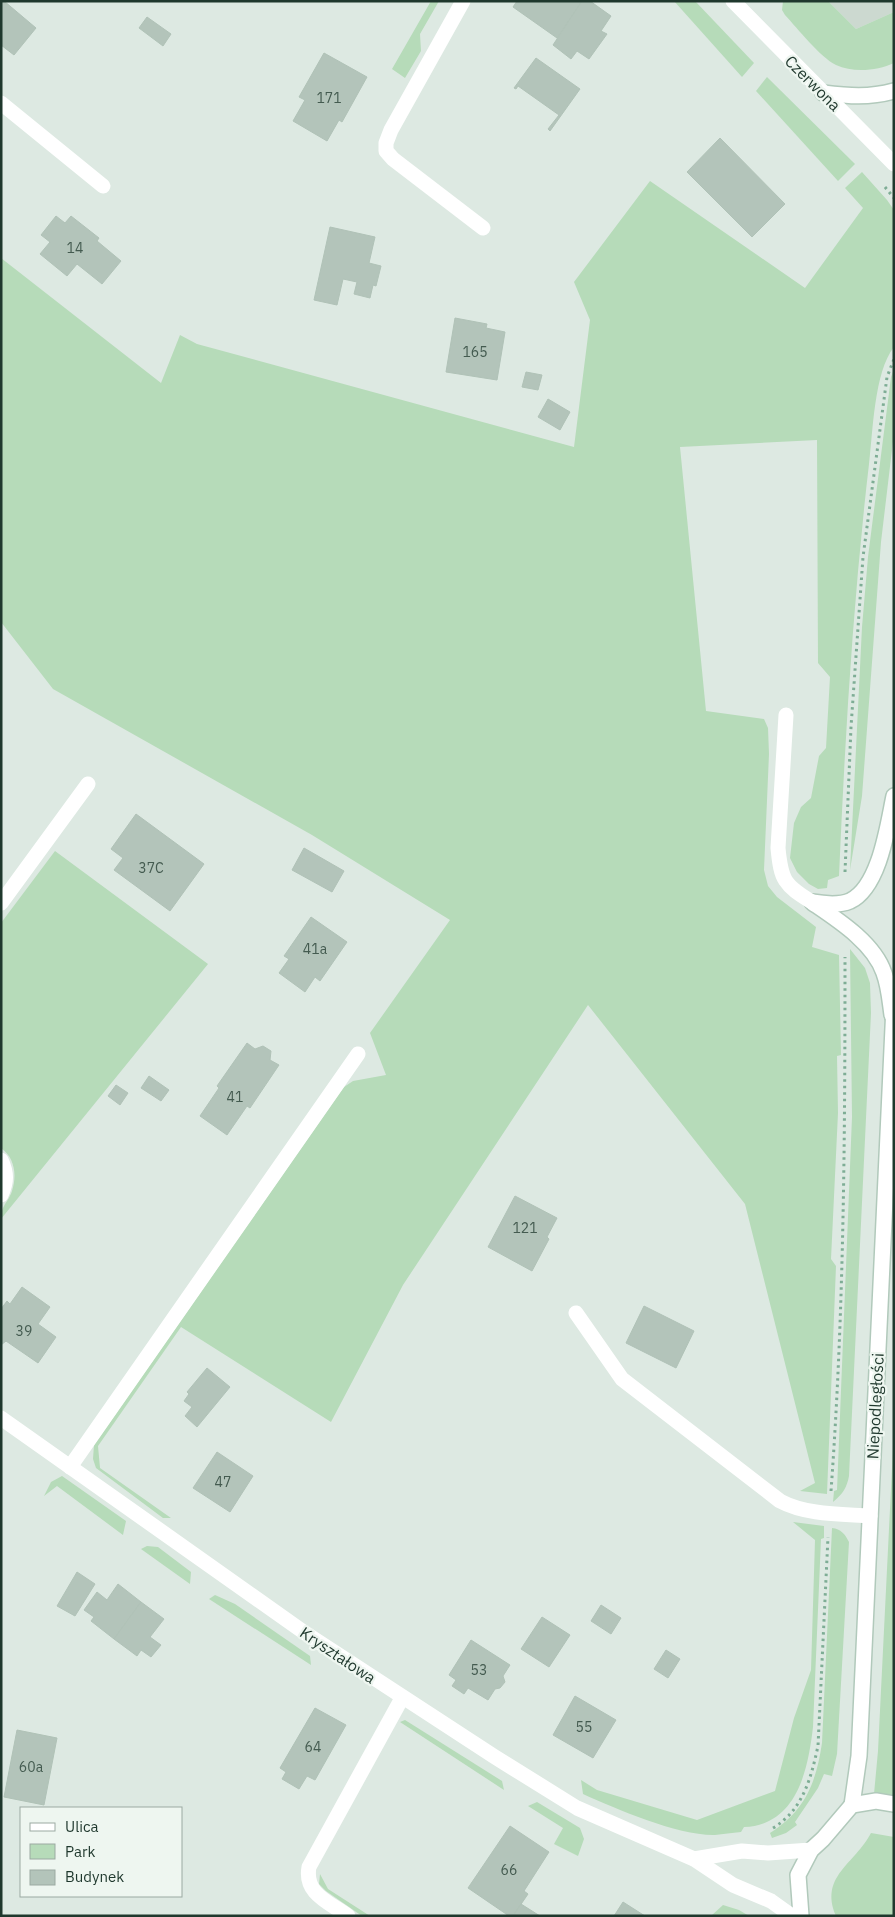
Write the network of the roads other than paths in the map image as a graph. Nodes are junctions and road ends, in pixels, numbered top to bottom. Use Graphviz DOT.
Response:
graph roads {
  1 [pos="463,1"];
  2 [pos="736,2"];
  3 [pos="894,91"];
  4 [pos="823,93"];
  5 [pos="1,103"];
  6 [pos="894,164"];
  7 [pos="103,186"];
  8 [pos="483,228"];
  9 [pos="786,715"];
  10 [pos="88,784"];
  11 [pos="894,796"];
  12 [pos="812,902"];
  13 [pos="1,903"];
  14 [pos="894,1006"];
  15 [pos="893,1024"];
  16 [pos="358,1054"];
  17 [pos="1,1160"];
  18 [pos="1,1195"];
  19 [pos="576,1313"];
  20 [pos="1,1418"];
  21 [pos="70,1467"];
  22 [pos="870,1516"];
  23 [pos="402,1698"];
  24 [pos="894,1804"];
  25 [pos="852,1805"];
  26 [pos="811,1850"];
  27 [pos="694,1859"];
  28 [pos="348,1916"];
  29 [pos="792,1916"];
  30 [pos="801,1916"];
  1 -- 8 [label="street"];
  2 -- 4 [label="street, Czerwona"];
  3 -- 4 [label="street"];
  4 -- 6 [label="street, Czerwona"];
  5 -- 7 [label="street"];
  9 -- 12 [label="street"];
  10 -- 13 [label="street"];
  11 -- 12 [label="street"];
  12 -- 15 [label="street"];
  14 -- 15 [label="street, Niepodległości"];
  15 -- 22 [label="street, Niepodległości"];
  16 -- 21 [label="street"];
  17 -- 18 [label="street"];
  19 -- 22 [label="street"];
  20 -- 21 [label="street, Kryształowa"];
  21 -- 23 [label="street, Kryształowa"];
  22 -- 25 [label="street, Niepodległości"];
  23 -- 27 [label="street, Kryształowa"];
  23 -- 28 [label="street"];
  24 -- 25 [label="street"];
  25 -- 26 [label="street"];
  26 -- 27 [label="street"];
  26 -- 30 [label="street"];
  27 -- 29 [label="street, Kryształowa"];
}
